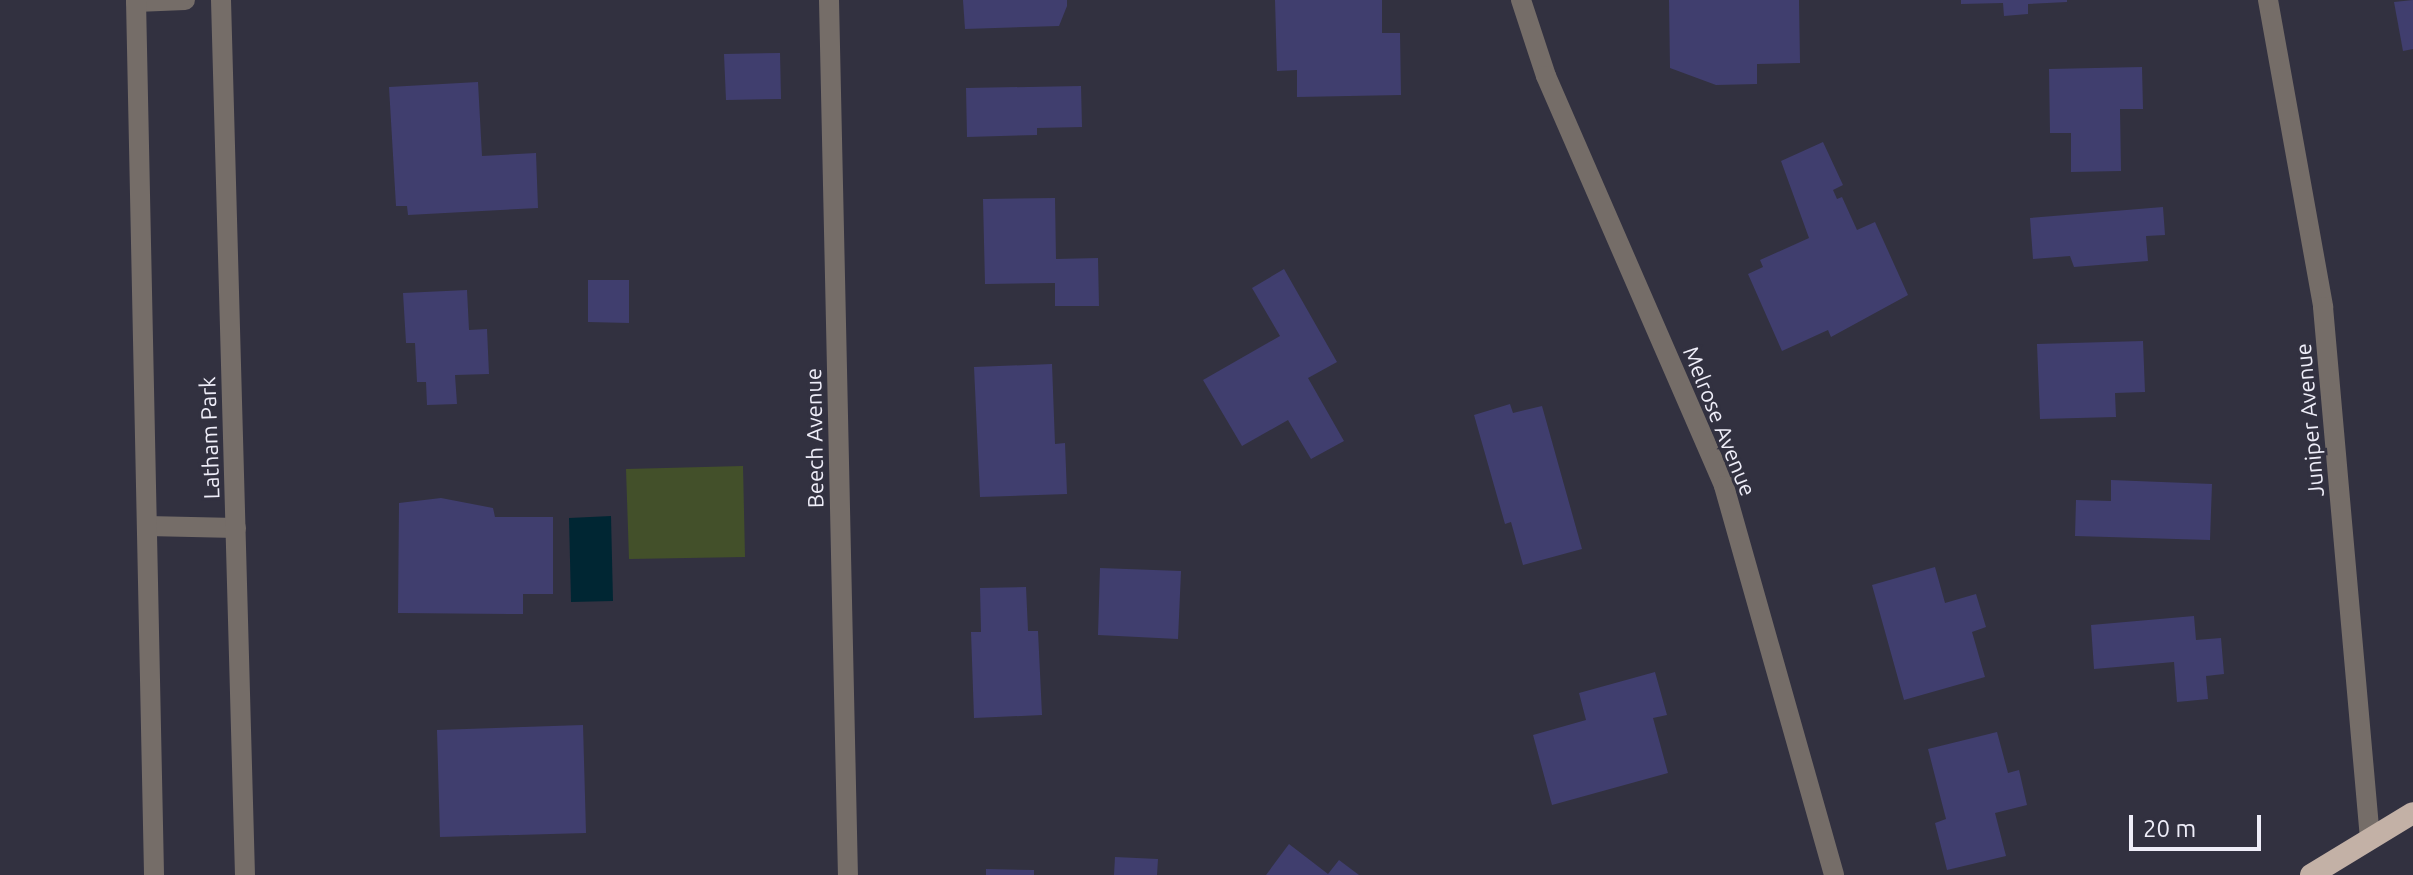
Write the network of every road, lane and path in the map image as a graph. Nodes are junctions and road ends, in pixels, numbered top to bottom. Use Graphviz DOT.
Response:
graph roads {
  1 [pos="185,0"];
  2 [pos="221,0"];
  3 [pos="829,0"];
  4 [pos="1521,0"];
  5 [pos="2268,0"];
  6 [pos="136,1"];
  7 [pos="147,526"];
  8 [pos="236,528"];
  9 [pos="2413,813"];
  10 [pos="2370,839"];
  11 [pos="154,875"];
  12 [pos="245,875"];
  13 [pos="848,875"];
  14 [pos="1834,875"];
  15 [pos="2311,875"];
  1 -- 6 [label="street"];
  2 -- 8 [label="street, Latham Park"];
  3 -- 13 [label="street, Beech Avenue"];
  4 -- 14 [label="street, Melrose Avenue"];
  5 -- 10 [label="street, Juniper Avenue"];
  6 -- 7 [label="street"];
  7 -- 8 [label="street"];
  7 -- 11 [label="street"];
  8 -- 12 [label="street, Latham Park"];
  9 -- 10 [label="highway"];
  10 -- 15 [label="highway"];
}
